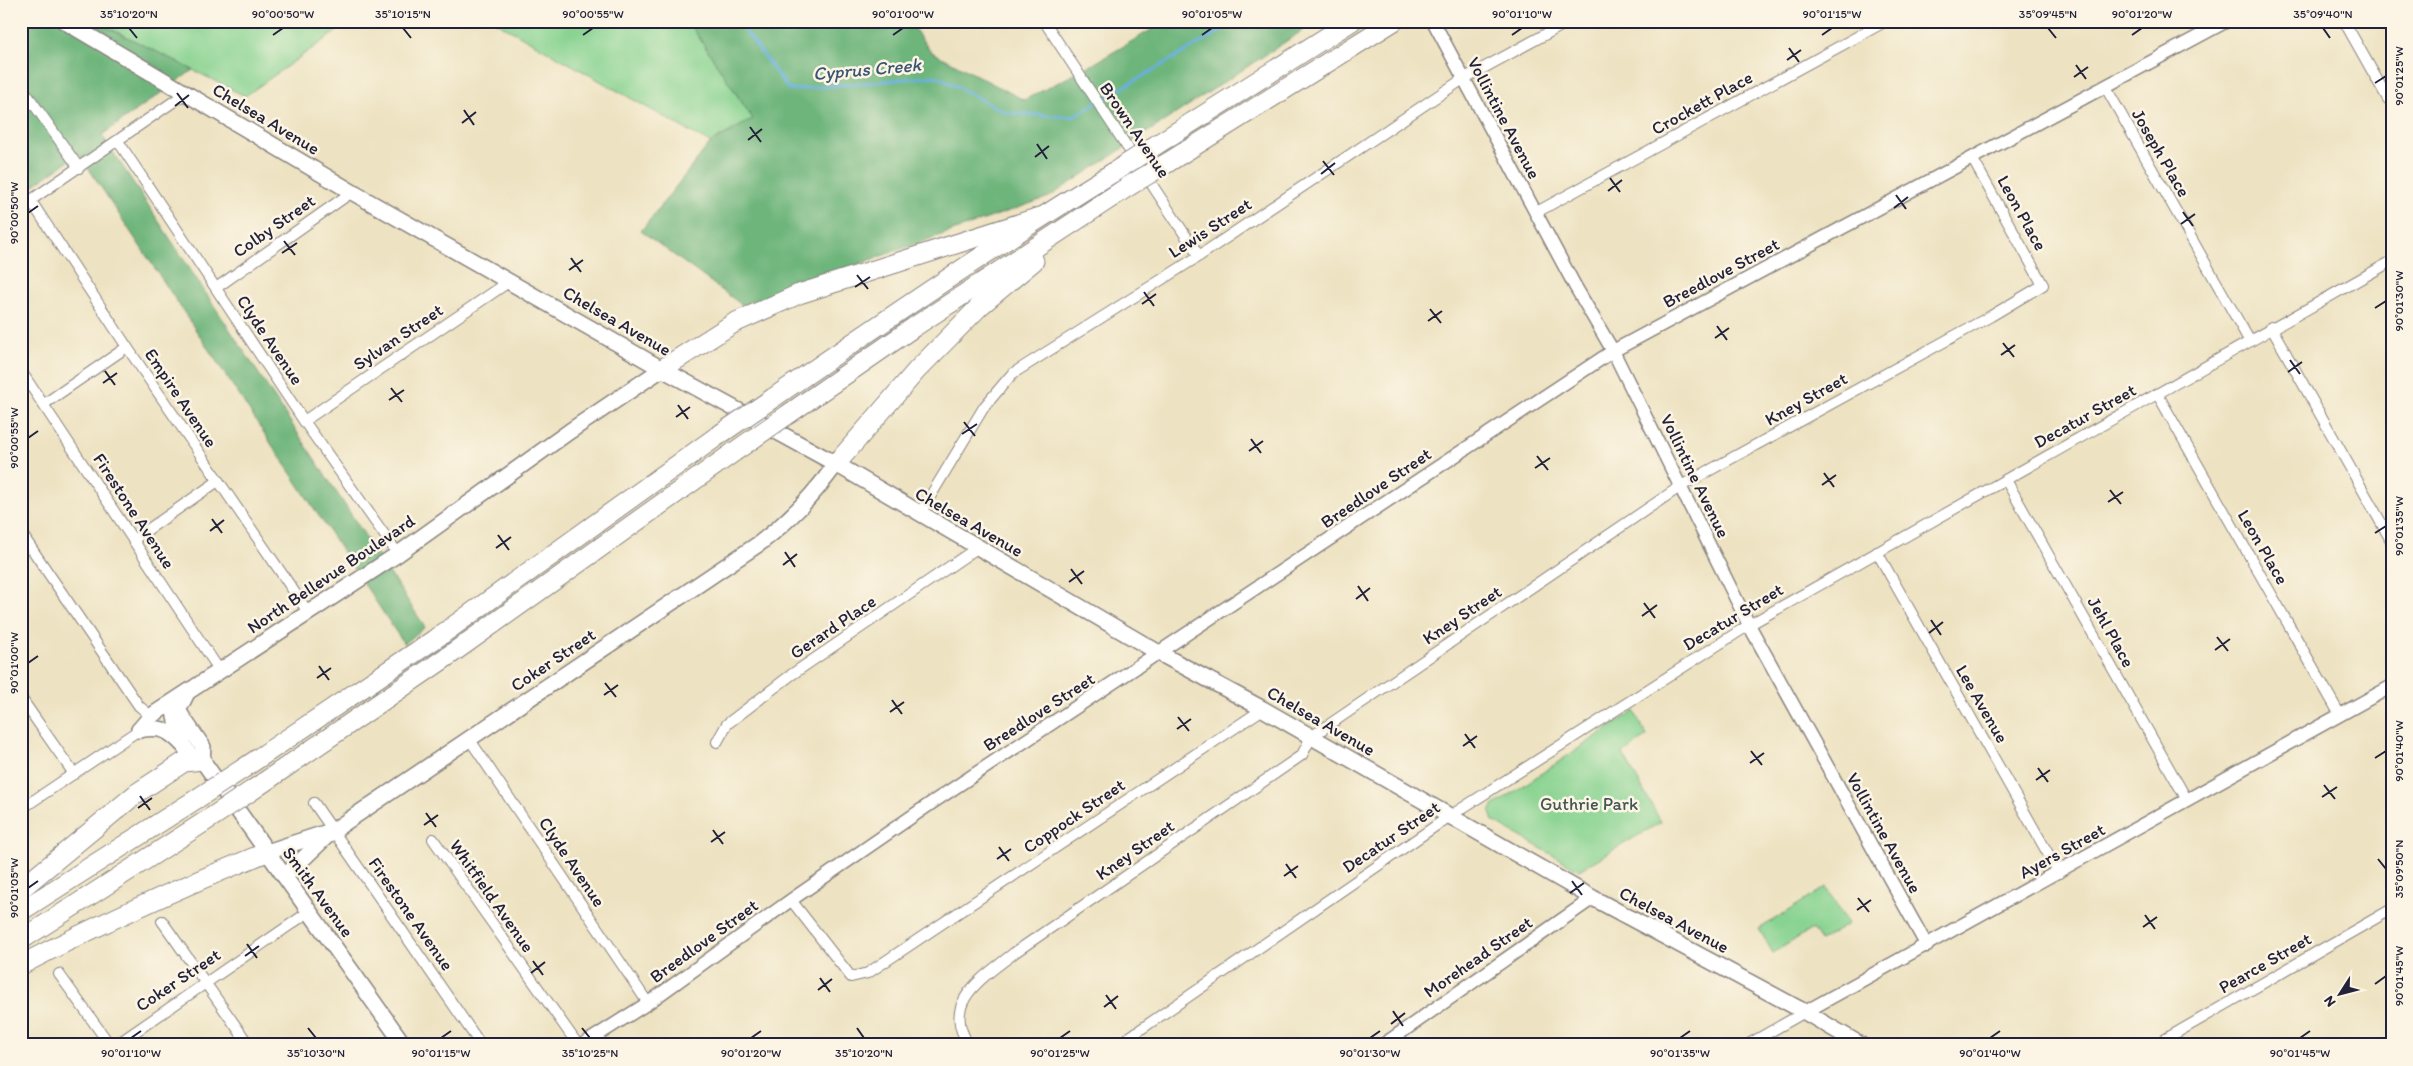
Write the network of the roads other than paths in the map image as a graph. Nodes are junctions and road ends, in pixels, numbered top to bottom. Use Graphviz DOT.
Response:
graph roads {
  1 [pos="64,21"];
  2 [pos="1044,21"];
  3 [pos="1352,21"];
  4 [pos="1394,21"];
  5 [pos="1433,21"];
  6 [pos="1570,21"];
  7 [pos="1886,21"];
  8 [pos="2227,21"];
  9 [pos="2344,21"];
  10 [pos="2212,25"];
  11 [pos="1463,79"];
  12 [pos="21,86"];
  13 [pos="2105,86"];
  14 [pos="186,93"];
  15 [pos="2390,98"];
  16 [pos="118,141"];
  17 [pos="1972,158"];
  18 [pos="79,168"];
  19 [pos="352,192"];
  20 [pos="31,201"];
  21 [pos="1104,203"];
  22 [pos="21,207"];
  23 [pos="1535,213"];
  24 [pos="1040,217"];
  25 [pos="1199,256"];
  26 [pos="2390,266"];
  27 [pos="510,281"];
  28 [pos="2042,284"];
  29 [pos="216,288"];
  30 [pos="2271,327"];
  31 [pos="2249,340"];
  32 [pos="127,347"];
  33 [pos="1613,351"];
  34 [pos="662,369"];
  35 [pos="21,371"];
  36 [pos="2158,394"];
  37 [pos="44,404"];
  38 [pos="304,420"];
  39 [pos="836,464"];
  40 [pos="2006,480"];
  41 [pos="218,481"];
  42 [pos="1681,486"];
  43 [pos="919,514"];
  44 [pos="21,533"];
  45 [pos="133,540"];
  46 [pos="2392,542"];
  47 [pos="977,548"];
  48 [pos="1877,552"];
  49 [pos="398,554"];
  50 [pos="308,612"];
  51 [pos="1749,625"];
  52 [pos="1159,653"];
  53 [pos="220,670"];
  54 [pos="2392,686"];
  55 [pos="187,692"];
  56 [pos="21,698"];
  57 [pos="1263,709"];
  58 [pos="176,712"];
  59 [pos="155,714"];
  60 [pos="2340,715"];
  61 [pos="139,730"];
  62 [pos="1311,736"];
  63 [pos="470,740"];
  64 [pos="716,742"];
  65 [pos="184,746"];
  66 [pos="202,760"];
  67 [pos="74,774"];
  68 [pos="2187,800"];
  69 [pos="314,802"];
  70 [pos="21,809"];
  71 [pos="1450,816"];
  72 [pos="334,830"];
  73 [pos="432,839"];
  74 [pos="267,852"];
  75 [pos="2059,873"];
  76 [pos="285,876"];
  77 [pos="21,889"];
  78 [pos="1593,898"];
  79 [pos="791,900"];
  80 [pos="310,910"];
  81 [pos="2392,910"];
  82 [pos="21,911"];
  83 [pos="162,920"];
  84 [pos="21,940"];
  85 [pos="1927,946"];
  86 [pos="21,965"];
  87 [pos="59,974"];
  88 [pos="206,983"];
  89 [pos="648,1003"];
  90 [pos="1805,1012"];
  91 [pos="110,1045"];
  92 [pos="116,1045"];
  93 [pos="249,1045"];
  94 [pos="404,1045"];
  95 [pos="481,1045"];
  96 [pos="578,1045"];
  97 [pos="582,1045"];
  98 [pos="969,1045"];
  99 [pos="1118,1045"];
  100 [pos="1382,1045"];
  101 [pos="1747,1045"];
  102 [pos="1861,1045"];
  103 [pos="2155,1045"];
  1 -- 14 [label="main road, Chelsea Avenue"];
  2 -- 25 [label="street, Brown Avenue"];
  3 -- 24 [label="highway, bridge"];
  4 -- 21 [label="highway, bridge"];
  5 -- 11 [label="street, Vollintine Avenue"];
  6 -- 11 [label="street, Lewis Street"];
  7 -- 23 [label="street, Crockett Place"];
  8 -- 10 [label="street, Breedlove Street"];
  9 -- 15 [label="street"];
  10 -- 13 [label="street, Breedlove Street"];
  11 -- 23 [label="street, Vollintine Avenue"];
  11 -- 25 [label="street, Lewis Street"];
  12 -- 18 [label="street"];
  13 -- 17 [label="street, Breedlove Street"];
  13 -- 31 [label="street, Joseph Place"];
  14 -- 16 [label="street"];
  14 -- 19 [label="main road, Chelsea Avenue"];
  16 -- 18 [label="street"];
  16 -- 29 [label="street, Clyde Avenue"];
  17 -- 28 [label="street, Leon Place"];
  17 -- 33 [label="street, Breedlove Street"];
  18 -- 20 [label="street"];
  19 -- 27 [label="main road, Chelsea Avenue"];
  19 -- 29 [label="street, Colby Street"];
  20 -- 22 [label="street"];
  20 -- 32 [label="street, Empire Avenue"];
  21 -- 39 [label="highway"];
  21 -- 84 [label="highway, bridge"];
  23 -- 33 [label="street, Vollintine Avenue"];
  24 -- 34 [label="highway"];
  24 -- 82 [label="highway, bridge"];
  25 -- 43 [label="street, Lewis Street"];
  26 -- 30 [label="street, Decatur Street"];
  27 -- 34 [label="main road, Chelsea Avenue"];
  27 -- 38 [label="street, Sylvan Street"];
  28 -- 42 [label="street, Kney Street"];
  29 -- 38 [label="street, Clyde Avenue"];
  30 -- 31 [label="street, Decatur Street"];
  30 -- 46 [label="street"];
  31 -- 36 [label="street, Decatur Street"];
  32 -- 37 [label="street"];
  32 -- 41 [label="street, Empire Avenue"];
  33 -- 42 [label="street, Vollintine Avenue"];
  33 -- 52 [label="street, Breedlove Street"];
  34 -- 39 [label="main road, Chelsea Avenue"];
  34 -- 49 [label="main road, North Bellevue Boulevard"];
  35 -- 37 [label="street, Firestone Avenue"];
  36 -- 40 [label="street, Decatur Street"];
  36 -- 60 [label="street, Leon Place"];
  37 -- 45 [label="street, Firestone Avenue"];
  38 -- 49 [label="street, Clyde Avenue"];
  39 -- 43 [label="main road, Chelsea Avenue"];
  39 -- 63 [label="main road, Coker Street"];
  40 -- 48 [label="street, Decatur Street"];
  40 -- 68 [label="street, Jehl Place"];
  41 -- 45 [label="street"];
  41 -- 50 [label="street, Empire Avenue"];
  42 -- 51 [label="street, Vollintine Avenue"];
  42 -- 62 [label="street, Kney Street"];
  43 -- 47 [label="main road, Chelsea Avenue"];
  44 -- 59 [label="street"];
  45 -- 53 [label="street, Firestone Avenue"];
  47 -- 52 [label="main road, Chelsea Avenue"];
  47 -- 64 [label="street, Gerard Place"];
  48 -- 51 [label="street, Decatur Street"];
  48 -- 75 [label="street, Lee Avenue"];
  49 -- 50 [label="main road, North Bellevue Boulevard"];
  50 -- 53 [label="main road, North Bellevue Boulevard"];
  51 -- 71 [label="street, Decatur Street"];
  51 -- 85 [label="street, Vollintine Avenue"];
  52 -- 57 [label="main road, Chelsea Avenue"];
  52 -- 79 [label="street, Breedlove Street"];
  53 -- 55 [label="main road, North Bellevue Boulevard"];
  54 -- 60 [label="street, Ayers Street"];
  55 -- 58 [label="main road"];
  55 -- 59 [label="main road, North Bellevue Boulevard"];
  56 -- 67 [label="street"];
  57 -- 62 [label="main road, Chelsea Avenue"];
  57 -- 79 [label="street, Coppock Street"];
  58 -- 59 [label="main road"];
  58 -- 65 [label="main road"];
  58 -- 66 [label="main road, Smith Avenue"];
  59 -- 61 [label="main road, North Bellevue Boulevard"];
  60 -- 68 [label="street, Ayers Street"];
  61 -- 65 [label="main road, Smith Avenue"];
  61 -- 67 [label="street, North Bellevue Boulevard"];
  62 -- 71 [label="main road, Chelsea Avenue"];
  62 -- 98 [label="street, Kney Street"];
  63 -- 72 [label="main road, Coker Street"];
  63 -- 89 [label="street, Clyde Avenue"];
  65 -- 66 [label="main road, Smith Avenue"];
  66 -- 74 [label="main road, Smith Avenue"];
  66 -- 77 [label="highway"];
  67 -- 70 [label="street, North Bellevue Boulevard"];
  68 -- 75 [label="street, Ayers Street"];
  69 -- 72 [label="street, Firestone Avenue"];
  71 -- 78 [label="main road, Chelsea Avenue"];
  71 -- 99 [label="street, Decatur Street"];
  72 -- 74 [label="main road, Coker Street"];
  72 -- 76 [label="main road"];
  72 -- 95 [label="street, Firestone Avenue"];
  73 -- 96 [label="street, Whitfield Avenue"];
  74 -- 76 [label="main road, Smith Avenue"];
  74 -- 86 [label="highway"];
  75 -- 85 [label="street, Ayers Street"];
  76 -- 80 [label="main road, Smith Avenue"];
  78 -- 90 [label="main road, Chelsea Avenue"];
  78 -- 100 [label="street, Morehead Street"];
  79 -- 89 [label="street, Breedlove Street"];
  80 -- 88 [label="street, Coker Street"];
  80 -- 94 [label="main road, Smith Avenue"];
  81 -- 103 [label="street, Pearce Street"];
  83 -- 88 [label="street"];
  85 -- 90 [label="street, Ayers Street"];
  87 -- 91 [label="street"];
  88 -- 92 [label="street, Coker Street"];
  88 -- 93 [label="street"];
  89 -- 97 [label="street, Breedlove Street"];
  90 -- 101 [label="street, Ayers Street"];
  90 -- 102 [label="main road, Chelsea Avenue"];
}
